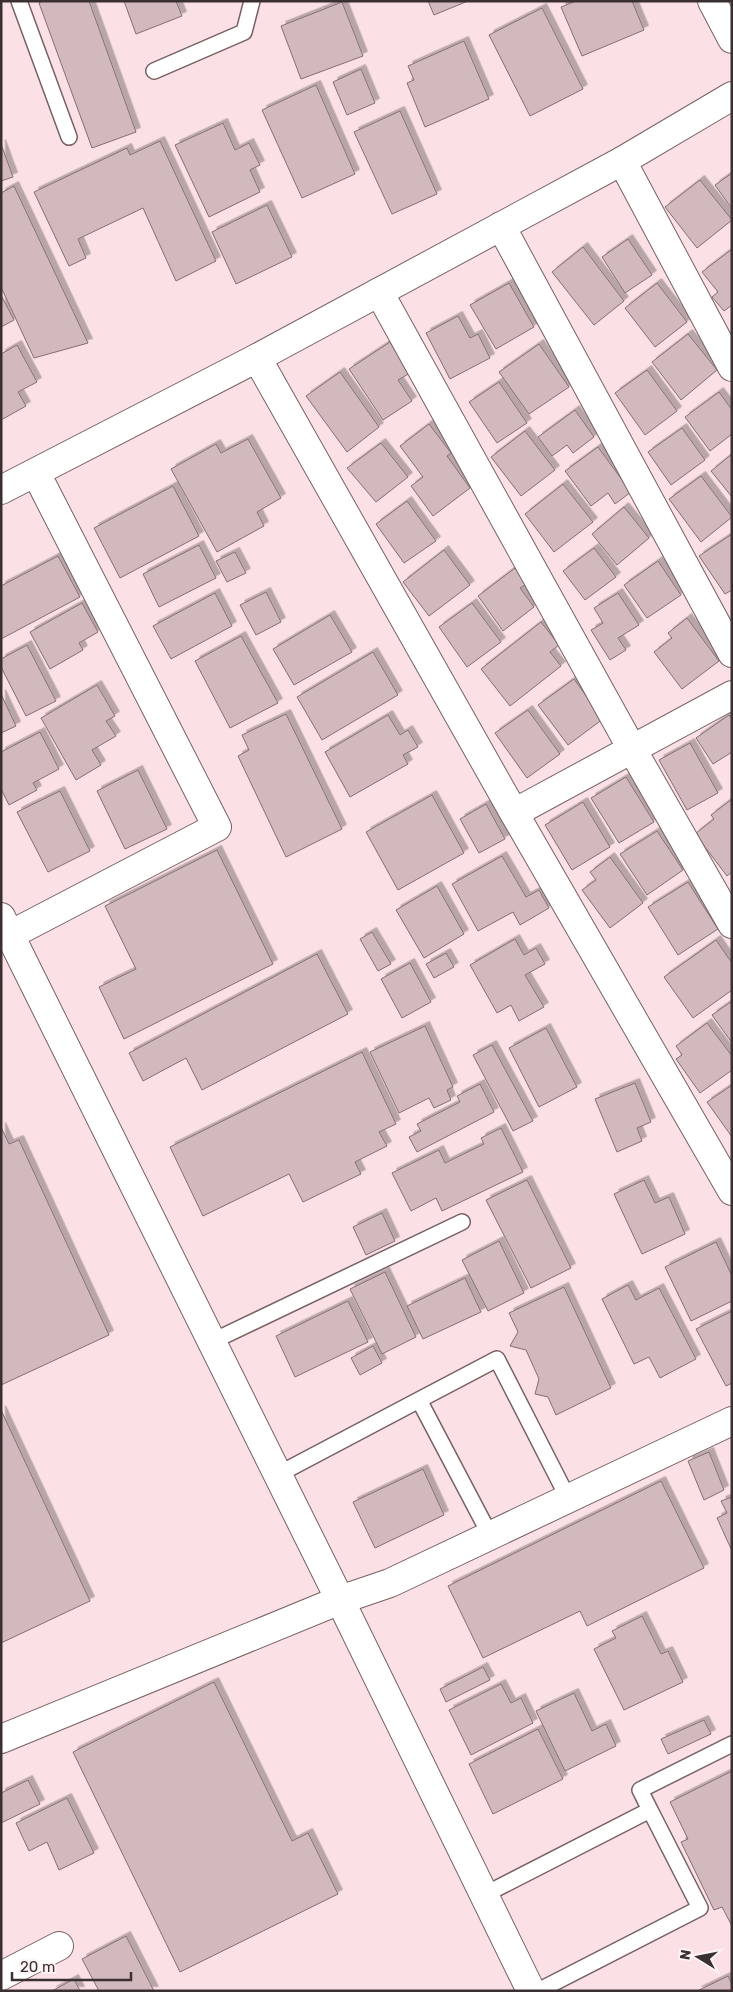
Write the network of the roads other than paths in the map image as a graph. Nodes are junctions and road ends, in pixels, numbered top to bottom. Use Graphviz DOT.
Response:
graph roads {
  1 [pos="19,1"];
  2 [pos="252,1"];
  3 [pos="712,1"];
  4 [pos="732,39"];
  5 [pos="154,70"];
  6 [pos="732,96"];
  7 [pos="69,137"];
  8 [pos="622,161"];
  9 [pos="501,226"];
  10 [pos="379,292"];
  11 [pos="257,358"];
  12 [pos="732,367"];
  13 [pos="36,473"];
  14 [pos="1,490"];
  15 [pos="732,654"];
  16 [pos="732,695"];
  17 [pos="632,749"];
  18 [pos="514,813"];
  19 [pos="732,924"];
  20 [pos="6,926"];
  21 [pos="728,1177"];
  22 [pos="462,1222"];
  23 [pos="211,1342"];
  24 [pos="419,1400"];
  25 [pos="732,1421"];
  26 [pos="277,1475"];
  27 [pos="569,1500"];
  28 [pos="490,1535"];
  29 [pos="340,1600"];
  30 [pos="1,1739"];
  31 [pos="732,1744"];
  32 [pos="650,1810"];
  33 [pos="484,1895"];
  34 [pos="59,1946"];
  35 [pos="1,1976"];
  36 [pos="531,1991"];
  37 [pos="538,1991"];
  1 -- 7 [label="lane"];
  2 -- 5 [label="lane"];
  3 -- 4 [label="street"];
  6 -- 8 [label="street"];
  8 -- 9 [label="street"];
  8 -- 12 [label="street"];
  9 -- 10 [label="street"];
  9 -- 15 [label="street"];
  10 -- 11 [label="street"];
  10 -- 17 [label="street"];
  11 -- 13 [label="street"];
  11 -- 18 [label="street"];
  13 -- 14 [label="street"];
  13 -- 20 [label="street"];
  16 -- 17 [label="street"];
  17 -- 18 [label="street"];
  17 -- 19 [label="street"];
  18 -- 21 [label="street"];
  20 -- 23 [label="street"];
  22 -- 23 [label="lane"];
  23 -- 26 [label="street"];
  24 -- 26 [label="lane"];
  24 -- 27 [label="lane"];
  24 -- 28 [label="lane"];
  25 -- 27 [label="street"];
  26 -- 29 [label="street"];
  27 -- 28 [label="street"];
  28 -- 29 [label="street"];
  29 -- 30 [label="street"];
  29 -- 33 [label="street"];
  31 -- 32 [label="lane"];
  32 -- 33 [label="lane"];
  32 -- 37 [label="lane"];
  33 -- 36 [label="street"];
  34 -- 35 [label="street"];
}
